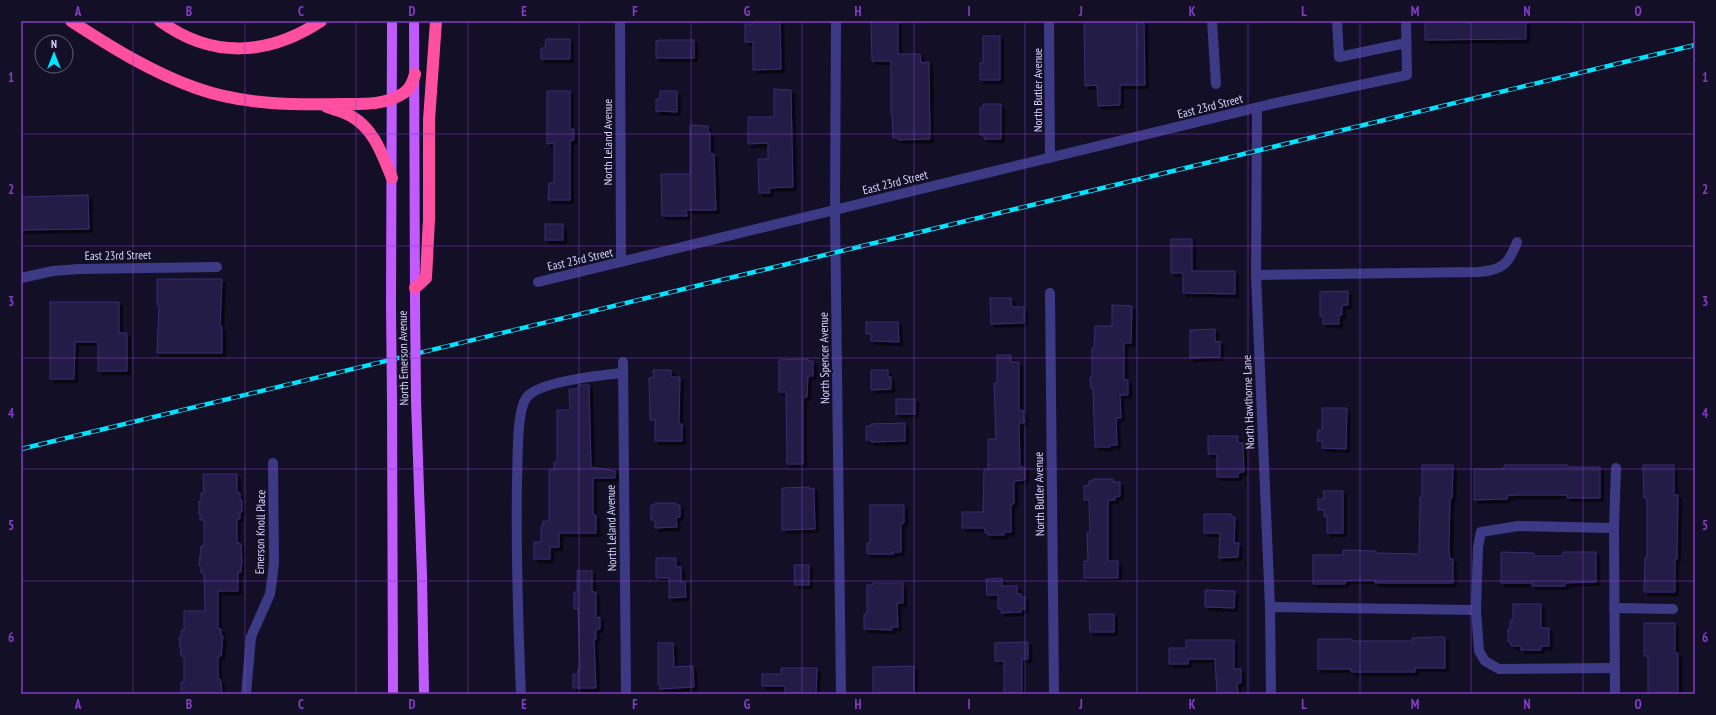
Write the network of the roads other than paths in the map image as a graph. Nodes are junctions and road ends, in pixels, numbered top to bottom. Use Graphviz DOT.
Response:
graph roads {
  1 [pos="71,21"];
  2 [pos="160,21"];
  3 [pos="321,21"];
  4 [pos="392,21"];
  5 [pos="414,21"];
  6 [pos="436,21"];
  7 [pos="620,21"];
  8 [pos="836,21"];
  9 [pos="1049,21"];
  10 [pos="1212,21"];
  11 [pos="1337,21"];
  12 [pos="1406,21"];
  13 [pos="1406,43"];
  14 [pos="415,74"];
  15 [pos="1216,84"];
  16 [pos="392,99"];
  17 [pos="320,105"];
  18 [pos="1257,108"];
  19 [pos="1050,158"];
  20 [pos="392,178"];
  21 [pos="835,210"];
  22 [pos="1517,242"];
  23 [pos="620,262"];
  24 [pos="217,267"];
  25 [pos="1256,275"];
  26 [pos="21,278"];
  27 [pos="538,282"];
  28 [pos="415,288"];
  29 [pos="1050,293"];
  30 [pos="623,362"];
  31 [pos="623,373"];
  32 [pos="273,463"];
  33 [pos="1616,468"];
  34 [pos="1614,528"];
  35 [pos="1270,607"];
  36 [pos="1614,608"];
  37 [pos="1672,608"];
  38 [pos="1476,610"];
  39 [pos="1614,668"];
  40 [pos="246,694"];
  41 [pos="393,694"];
  42 [pos="424,694"];
  43 [pos="521,694"];
  44 [pos="626,694"];
  45 [pos="841,694"];
  46 [pos="1054,694"];
  47 [pos="1271,694"];
  48 [pos="1615,694"];
  1 -- 17 [label="highway"];
  2 -- 3 [label="highway"];
  4 -- 16 [label="main road, North Emerson Avenue"];
  5 -- 14 [label="main road, North Emerson Avenue"];
  6 -- 28 [label="highway"];
  7 -- 23 [label="street, North Leland Avenue"];
  8 -- 21 [label="street, North Spencer Avenue"];
  9 -- 19 [label="street, North Butler Avenue"];
  10 -- 15 [label="street"];
  11 -- 13 [label="street"];
  12 -- 13 [label="street"];
  13 -- 18 [label="street, East 23rd Street"];
  14 -- 16 [label="highway"];
  14 -- 28 [label="main road, North Emerson Avenue"];
  16 -- 17 [label="highway"];
  16 -- 20 [label="main road, North Emerson Avenue"];
  17 -- 20 [label="highway"];
  18 -- 19 [label="street, East 23rd Street"];
  18 -- 25 [label="street, North Hawthorne Lane"];
  19 -- 21 [label="street, East 23rd Street"];
  20 -- 41 [label="main road, North Emerson Avenue, bridge"];
  21 -- 23 [label="street, East 23rd Street"];
  21 -- 45 [label="street, North Spencer Avenue"];
  22 -- 25 [label="street"];
  23 -- 27 [label="street, East 23rd Street"];
  24 -- 26 [label="street, East 23rd Street"];
  25 -- 35 [label="street, North Hawthorne Lane"];
  28 -- 42 [label="main road, North Emerson Avenue, bridge"];
  29 -- 46 [label="street, North Butler Avenue"];
  30 -- 31 [label="street, North Leland Avenue"];
  31 -- 43 [label="street"];
  31 -- 44 [label="street, North Leland Avenue"];
  32 -- 40 [label="street, Emerson Knoll Place"];
  33 -- 34 [label="street"];
  34 -- 36 [label="street"];
  34 -- 38 [label="street"];
  35 -- 38 [label="street"];
  35 -- 47 [label="street, North Hawthorne Lane"];
  36 -- 37 [label="street"];
  36 -- 39 [label="street"];
  38 -- 39 [label="street"];
  39 -- 48 [label="street"];
}
